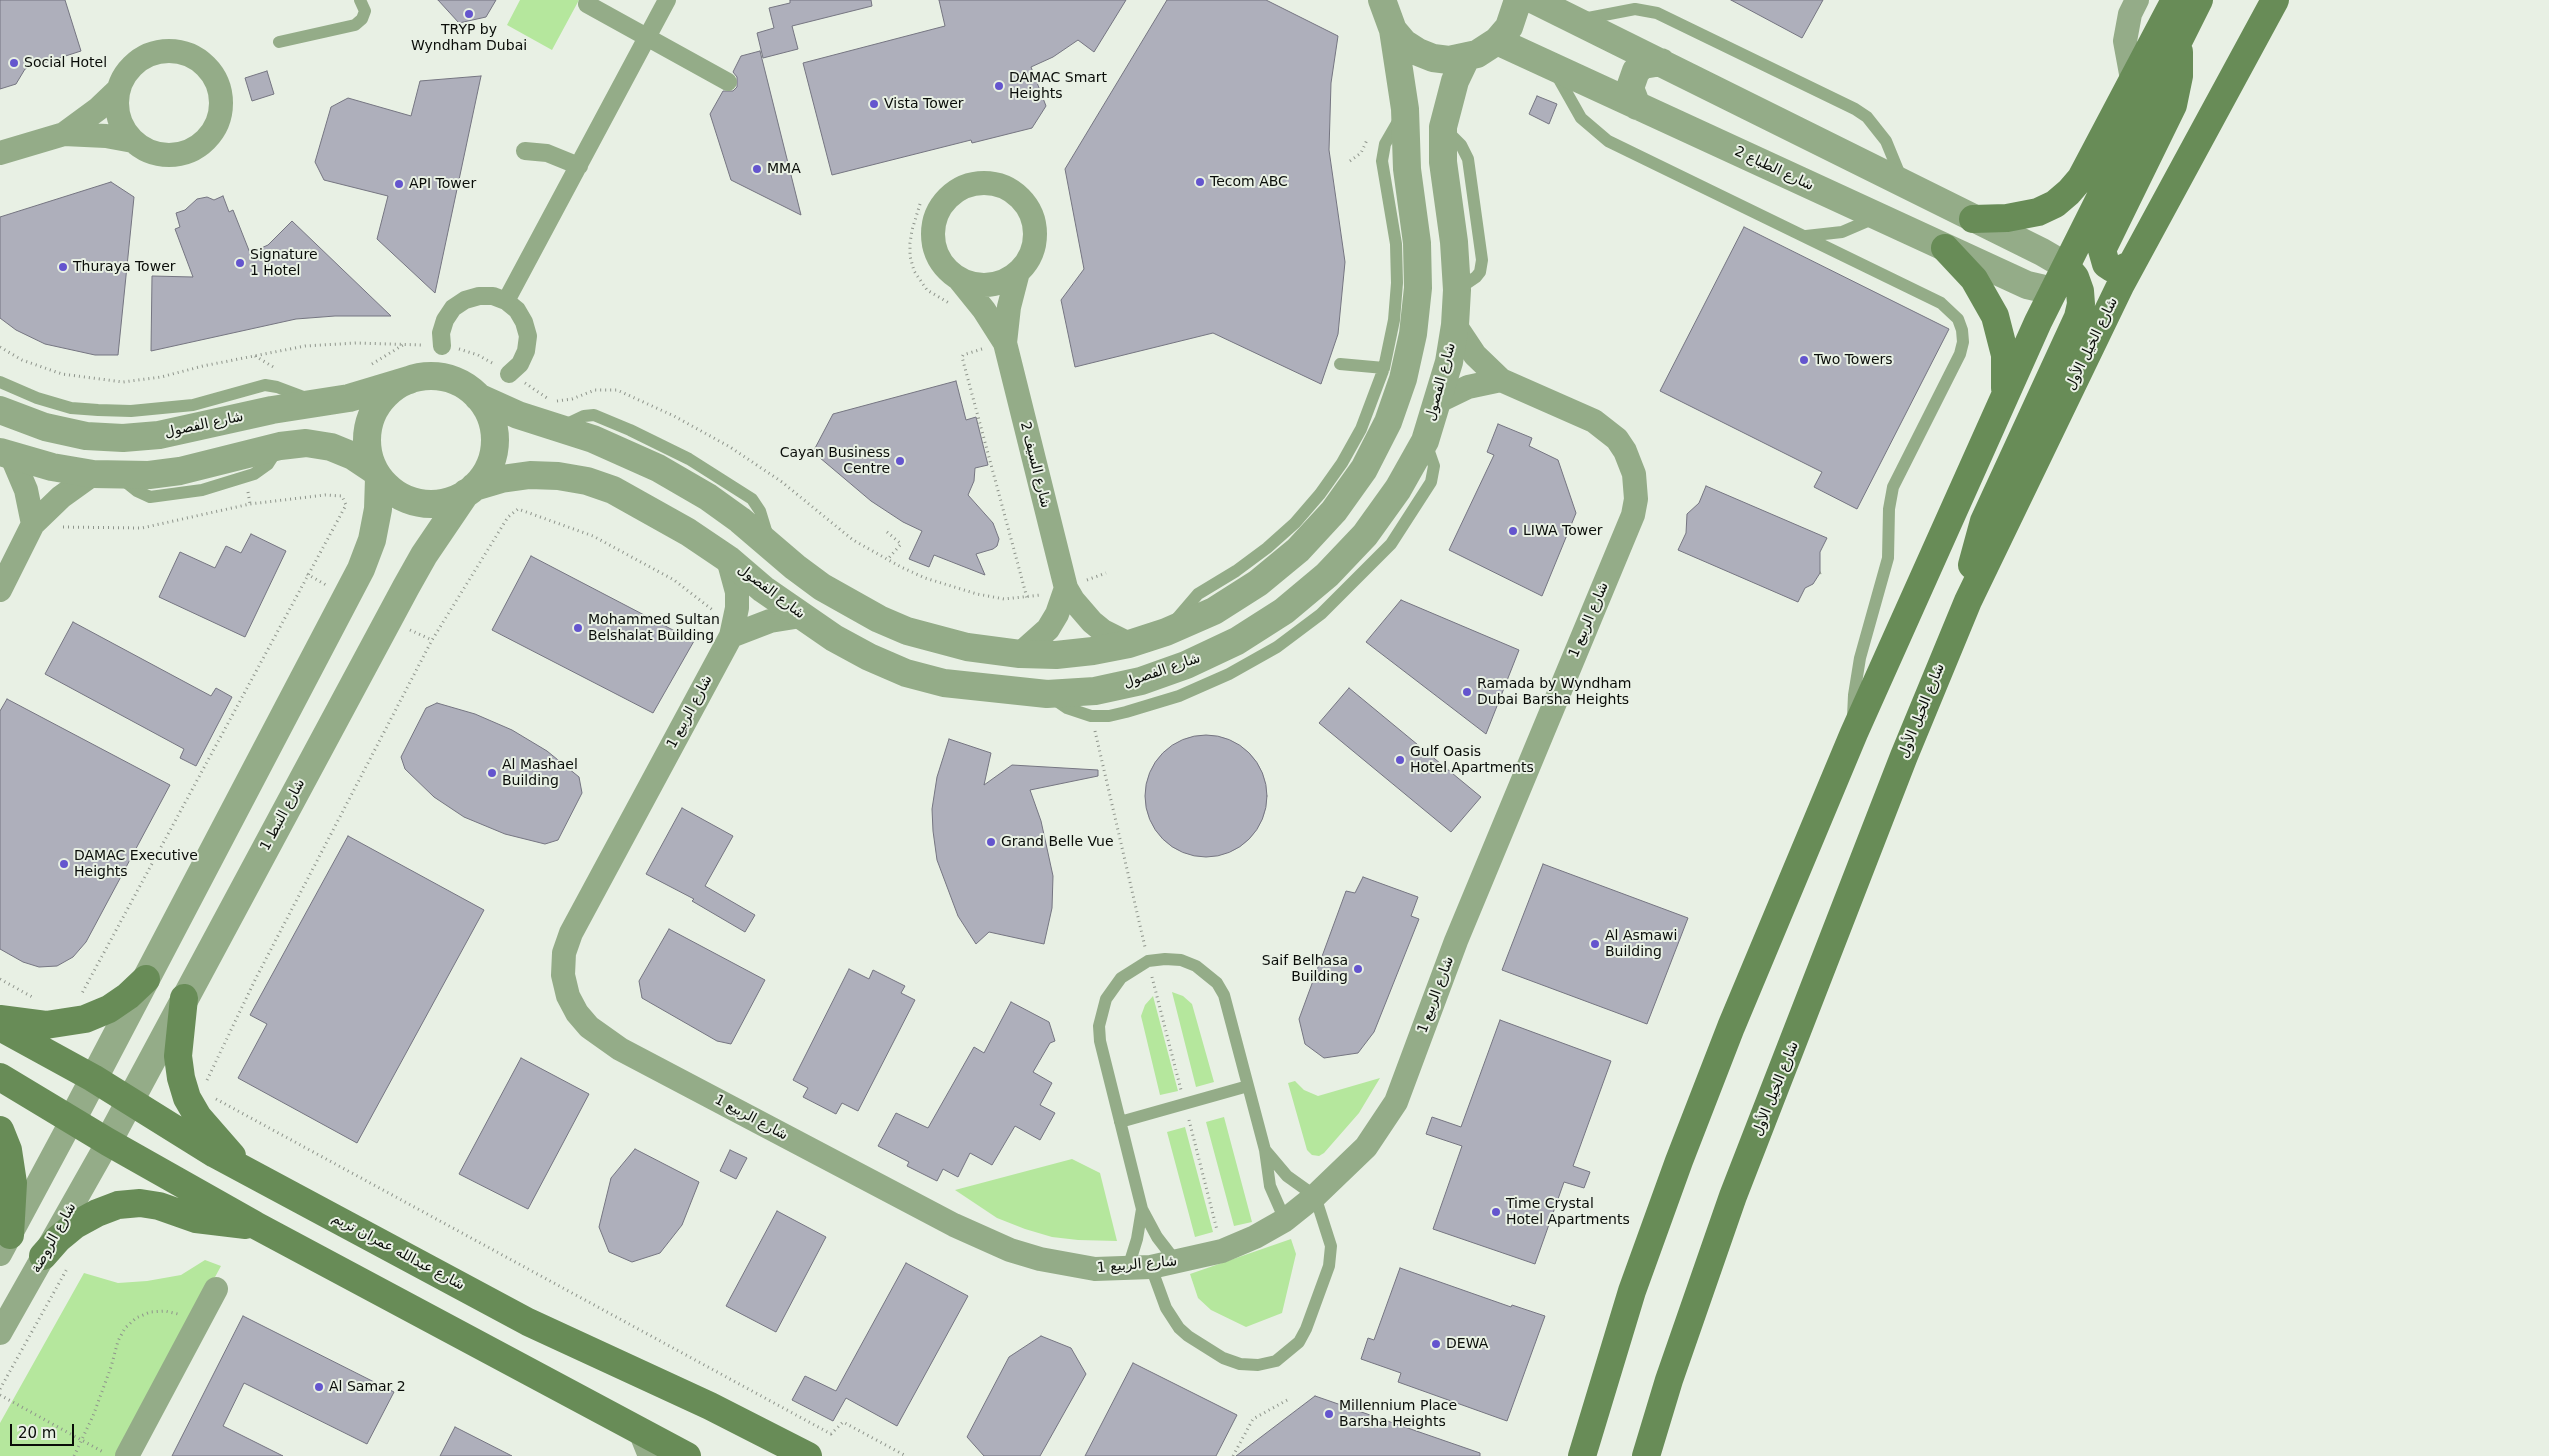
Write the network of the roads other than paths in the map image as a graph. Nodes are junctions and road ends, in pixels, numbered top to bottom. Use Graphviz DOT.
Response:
graph roads {
  1 [pos="360,0"];
  2 [pos="668,0"];
  3 [pos="1382,0"];
  4 [pos="1518,0"];
  5 [pos="1534,0"];
  6 [pos="2137,0"];
  7 [pos="2175,0"];
  8 [pos="2199,0"];
  9 [pos="2275,0"];
  10 [pos="587,4"];
  11 [pos="1576,21"];
  12 [pos="1393,30"];
  13 [pos="648,38"];
  14 [pos="1497,41"];
  15 [pos="279,42"];
  16 [pos="2178,46"];
  17 [pos="1466,58"];
  18 [pos="1661,62"];
  19 [pos="1551,66"];
  20 [pos="2132,79"];
  21 [pos="728,82"];
  22 [pos="118,89"];
  23 [pos="1637,106"];
  24 [pos="1405,109"];
  25 [pos="64,134"];
  26 [pos="133,141"];
  27 [pos="525,151"];
  28 [pos="0,153"];
  29 [pos="579,166"];
  30 [pos="1904,184"];
  31 [pos="1878,217"];
  32 [pos="1973,219"];
  33 [pos="1803,236"];
  34 [pos="1945,248"];
  35 [pos="2066,266"];
  36 [pos="1018,272"];
  37 [pos="2127,274"];
  38 [pos="959,279"];
  39 [pos="2053,291"];
  40 [pos="2080,291"];
  41 [pos="506,301"];
  42 [pos="1455,325"];
  43 [pos="2037,327"];
  44 [pos="994,344"];
  45 [pos="442,346"];
  46 [pos="2061,352"];
  47 [pos="1340,364"];
  48 [pos="1384,368"];
  49 [pos="510,374"];
  50 [pos="409,380"];
  51 [pos="1501,380"];
  52 [pos="0,382"];
  53 [pos="2005,396"];
  54 [pos="478,397"];
  55 [pos="1437,402"];
  56 [pos="318,403"];
  57 [pos="0,410"];
  58 [pos="1425,441"];
  59 [pos="6,454"];
  60 [pos="376,474"];
  61 [pos="105,475"];
  62 [pos="470,490"];
  63 [pos="33,524"];
  64 [pos="728,559"];
  65 [pos="1066,588"];
  66 [pos="0,590"];
  67 [pos="1968,601"];
  68 [pos="801,616"];
  69 [pos="1166,632"];
  70 [pos="731,636"];
  71 [pos="1129,644"];
  72 [pos="1020,654"];
  73 [pos="1047,694"];
  74 [pos="1854,733"];
  75 [pos="146,979"];
  76 [pos="184,998"];
  77 [pos="0,1019"];
  78 [pos="0,1027"];
  79 [pos="0,1077"];
  80 [pos="93,1078"];
  81 [pos="1248,1086"];
  82 [pos="129,1101"];
  83 [pos="72,1120"];
  84 [pos="1120,1122"];
  85 [pos="0,1130"];
  86 [pos="108,1142"];
  87 [pos="1265,1150"];
  88 [pos="245,1170"];
  89 [pos="1315,1196"];
  90 [pos="1142,1209"];
  91 [pos="1285,1220"];
  92 [pos="254,1225"];
  93 [pos="5,1245"];
  94 [pos="43,1256"];
  95 [pos="1177,1263"];
  96 [pos="1152,1267"];
  97 [pos="1128,1268"];
  98 [pos="216,1289"];
  99 [pos="0,1333"];
  100 [pos="645,1444"];
  101 [pos="127,1456"];
  102 [pos="687,1456"];
  103 [pos="808,1456"];
  104 [pos="1582,1456"];
  105 [pos="1646,1456"];
  1 -- 15 [label="lane"];
  2 -- 13 [label="street"];
  3 -- 12 [label="street"];
  4 -- 14 [label="street"];
  5 -- 11 [label="street"];
  6 -- 20 [label="street"];
  7 -- 20 [label="main road"];
  8 -- 16 [label="main road"];
  9 -- 37 [label="main road, شارع الخيل الأول"];
  10 -- 13 [label="street"];
  11 -- 18 [label="street"];
  11 -- 30 [label="lane"];
  12 -- 17 [label="street"];
  12 -- 24 [label="street"];
  13 -- 21 [label="street"];
  13 -- 29 [label="street"];
  14 -- 17 [label="street"];
  14 -- 19 [label="street, شارع الطباع 2"];
  16 -- 35 [label="main road"];
  16 -- 37 [label="main road"];
  17 -- 42 [label="street, شارع الفصول"];
  18 -- 23 [label="street"];
  18 -- 30 [label="street"];
  19 -- 23 [label="street, شارع الطباع 2"];
  19 -- 33 [label="lane"];
  20 -- 32 [label="main road"];
  22 -- 25 [label="street"];
  22 -- 26 [label="street"];
  22 -- 26 [label="street"];
  23 -- 31 [label="street, شارع الطباع 2"];
  24 -- 48 [label="lane"];
  24 -- 69 [label="street"];
  25 -- 26 [label="street"];
  25 -- 28 [label="street"];
  27 -- 29 [label="street"];
  29 -- 41 [label="street"];
  30 -- 32 [label="street"];
  31 -- 33 [label="lane"];
  31 -- 34 [label="street, شارع الطباع 2"];
  32 -- 35 [label="street"];
  33 -- 74 [label="lane"];
  34 -- 39 [label="street, شارع الطباع 2"];
  34 -- 53 [label="main road"];
  35 -- 39 [label="main road"];
  35 -- 40 [label="main road"];
  36 -- 38 [label="street"];
  36 -- 38 [label="street"];
  36 -- 44 [label="street, شارع السيف 2"];
  37 -- 40 [label="main road"];
  37 -- 67 [label="main road, شارع الخيل الأول"];
  38 -- 44 [label="street, شارع السيف 2"];
  39 -- 40 [label="main road"];
  39 -- 43 [label="main road"];
  40 -- 46 [label="main road"];
  41 -- 45 [label="street"];
  41 -- 49 [label="street"];
  42 -- 51 [label="street, شارع الربيع 1"];
  42 -- 55 [label="street, شارع الفصول"];
  43 -- 46 [label="main road"];
  43 -- 53 [label="main road"];
  44 -- 65 [label="street, شارع السيف 2"];
  46 -- 67 [label="main road"];
  47 -- 48 [label="lane"];
  48 -- 69 [label="lane"];
  50 -- 54 [label="street"];
  50 -- 56 [label="street, شارع الفصول"];
  50 -- 60 [label="street"];
  51 -- 55 [label="street"];
  51 -- 89 [label="street, شارع الربيع 1"];
  52 -- 56 [label="lane"];
  53 -- 74 [label="main road"];
  54 -- 62 [label="street"];
  54 -- 72 [label="street"];
  55 -- 58 [label="street, شارع الفصول"];
  56 -- 57 [label="street, شارع الفصول"];
  58 -- 73 [label="street, شارع الفصول"];
  58 -- 73 [label="lane"];
  59 -- 61 [label="street"];
  59 -- 63 [label="street"];
  60 -- 61 [label="street"];
  60 -- 62 [label="street"];
  60 -- 75 [label="street"];
  61 -- 63 [label="street"];
  62 -- 64 [label="street, شارع الفصول"];
  62 -- 76 [label="street, شارع النبط 1"];
  63 -- 66 [label="street"];
  64 -- 68 [label="street, شارع الفصول"];
  64 -- 70 [label="street, شارع الربيع 1"];
  65 -- 71 [label="street, شارع السيف 2"];
  65 -- 72 [label="street"];
  67 -- 105 [label="main road, شارع الخيل الأول"];
  68 -- 70 [label="street"];
  68 -- 73 [label="street, شارع الفصول"];
  69 -- 71 [label="street"];
  70 -- 97 [label="street, شارع الربيع 1"];
  71 -- 72 [label="street"];
  74 -- 104 [label="main road"];
  75 -- 77 [label="main road"];
  75 -- 80 [label="street"];
  76 -- 82 [label="street, شارع النبط 1"];
  76 -- 88 [label="main road"];
  78 -- 80 [label="main road, شارع عبدالله عمران تريم"];
  79 -- 83 [label="main road"];
  80 -- 82 [label="main road, شارع عبدالله عمران تريم"];
  80 -- 83 [label="street"];
  81 -- 84 [label="lane"];
  81 -- 84 [label="lane"];
  81 -- 87 [label="lane"];
  82 -- 86 [label="street, شارع النبط 1"];
  82 -- 88 [label="main road, شارع عبدالله عمران تريم"];
  83 -- 86 [label="main road"];
  83 -- 93 [label="street"];
  84 -- 90 [label="lane"];
  85 -- 93 [label="main road"];
  86 -- 92 [label="main road"];
  86 -- 94 [label="street, شارع الروضة"];
  87 -- 89 [label="lane"];
  87 -- 91 [label="lane"];
  88 -- 103 [label="main road, شارع عبدالله عمران تريم"];
  89 -- 91 [label="street, شارع الربيع 1"];
  89 -- 96 [label="lane"];
  90 -- 95 [label="lane"];
  90 -- 97 [label="lane"];
  91 -- 95 [label="street, شارع الربيع 1"];
  92 -- 94 [label="main road"];
  92 -- 100 [label="main road"];
  94 -- 99 [label="street, شارع الروضة"];
  95 -- 96 [label="street, شارع الربيع 1"];
  96 -- 97 [label="street, شارع الربيع 1"];
  98 -- 101 [label="street"];
  100 -- 102 [label="main road"];
}
